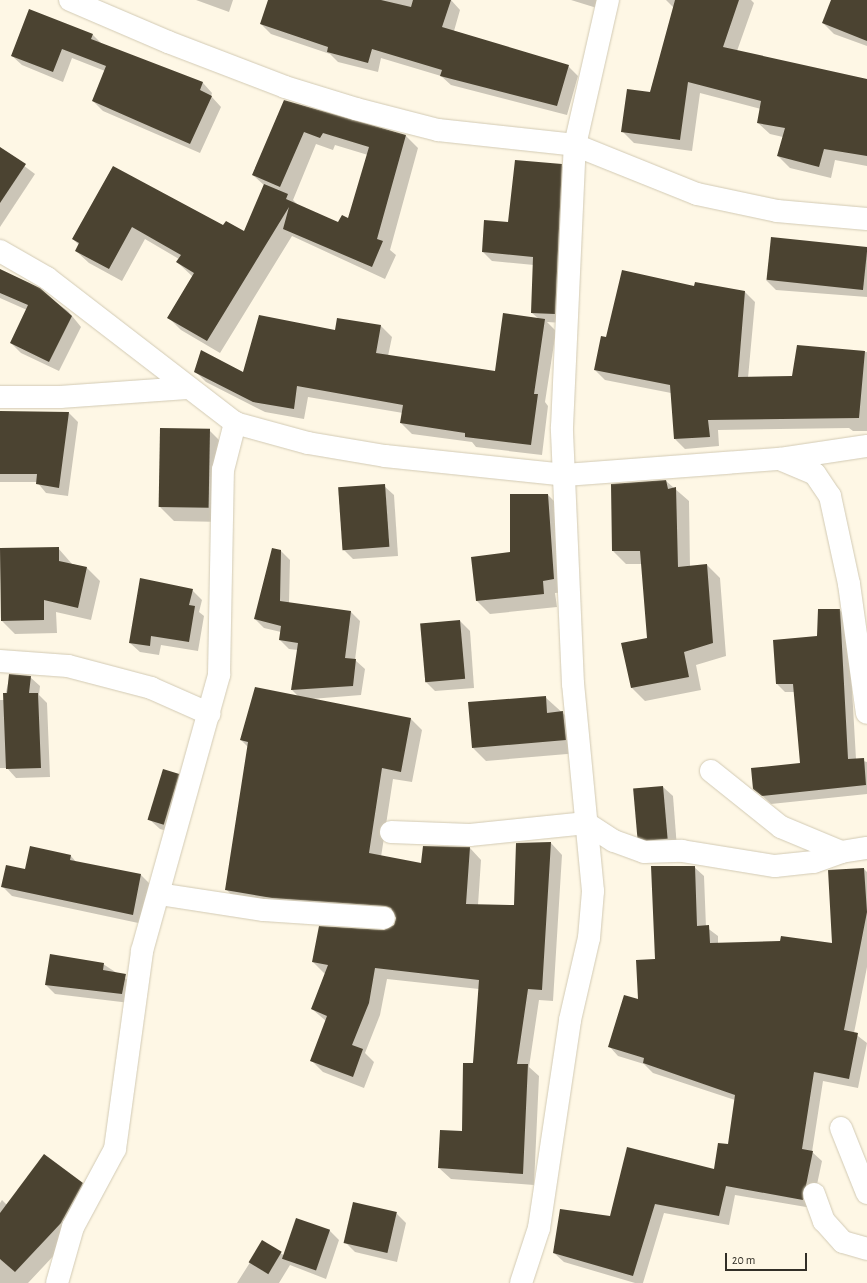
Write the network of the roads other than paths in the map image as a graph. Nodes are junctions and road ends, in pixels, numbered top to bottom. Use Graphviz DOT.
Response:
graph roads {
  1 [pos="70,0"];
  2 [pos="608,0"];
  3 [pos="575,145"];
  4 [pos="867,219"];
  5 [pos="0,251"];
  6 [pos="187,388"];
  7 [pos="0,397"];
  8 [pos="235,423"];
  9 [pos="867,446"];
  10 [pos="780,459"];
  11 [pos="565,476"];
  12 [pos="0,661"];
  13 [pos="867,713"];
  14 [pos="210,714"];
  15 [pos="711,771"];
  16 [pos="586,823"];
  17 [pos="391,832"];
  18 [pos="867,848"];
  19 [pos="841,852"];
  20 [pos="159,894"];
  21 [pos="384,918"];
  22 [pos="841,1128"];
  23 [pos="867,1193"];
  24 [pos="814,1194"];
  25 [pos="867,1249"];
  26 [pos="57,1283"];
  27 [pos="520,1283"];
  1 -- 3 [label="street"];
  2 -- 3 [label="street"];
  3 -- 4 [label="street"];
  3 -- 11 [label="street"];
  5 -- 6 [label="street"];
  6 -- 7 [label="street"];
  6 -- 8 [label="street"];
  8 -- 11 [label="street"];
  8 -- 14 [label="street"];
  9 -- 10 [label="street"];
  10 -- 11 [label="street"];
  10 -- 13 [label="street"];
  11 -- 16 [label="street"];
  12 -- 14 [label="street"];
  14 -- 20 [label="street"];
  15 -- 19 [label="street"];
  16 -- 17 [label="street"];
  16 -- 19 [label="street"];
  16 -- 27 [label="street"];
  18 -- 19 [label="street"];
  20 -- 21 [label="street"];
  20 -- 26 [label="street"];
  22 -- 23 [label="street"];
  24 -- 25 [label="street"];
}
